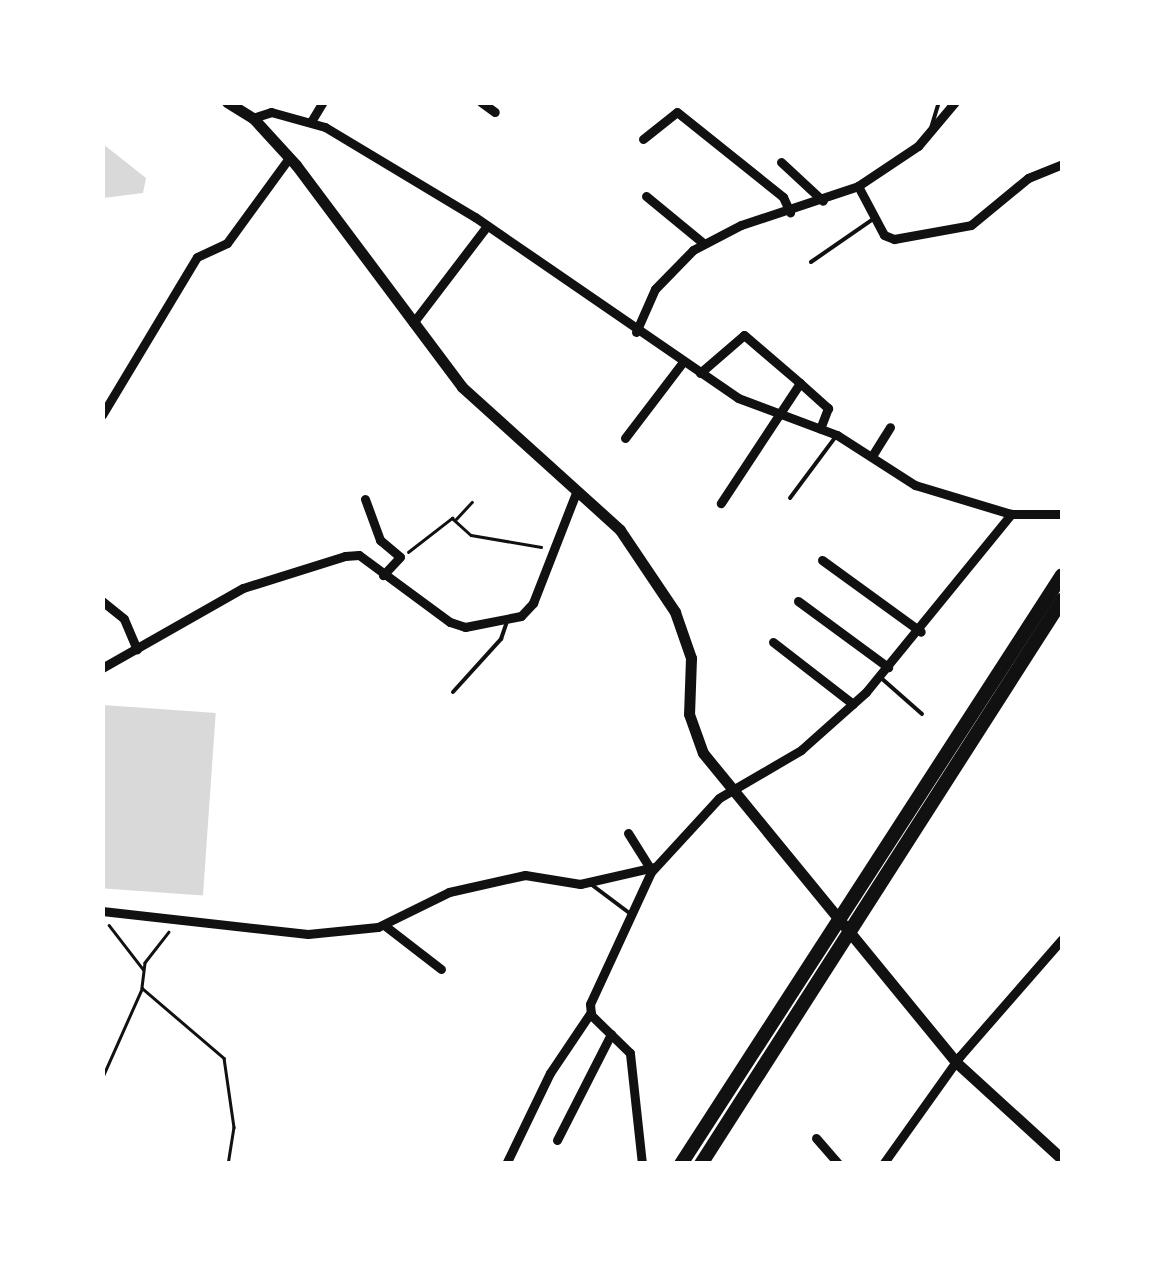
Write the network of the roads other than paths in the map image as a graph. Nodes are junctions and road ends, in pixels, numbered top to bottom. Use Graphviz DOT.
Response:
graph roads {
  1 [pos="227,102"];
  2 [pos="323,102"];
  3 [pos="480,102"];
  4 [pos="939,102"];
  5 [pos="955,102"];
  6 [pos="495,112"];
  7 [pos="253,118"];
  8 [pos="312,120"];
  9 [pos="932,133"];
  10 [pos="643,139"];
  11 [pos="289,158"];
  12 [pos="780,162"];
  13 [pos="1062,164"];
  14 [pos="858,186"];
  15 [pos="646,196"];
  16 [pos="824,202"];
  17 [pos="790,212"];
  18 [pos="873,218"];
  19 [pos="487,226"];
  20 [pos="703,243"];
  21 [pos="811,262"];
  22 [pos="413,323"];
  23 [pos="636,332"];
  24 [pos="683,362"];
  25 [pos="700,373"];
  26 [pos="800,384"];
  27 [pos="102,390"];
  28 [pos="114,396"];
  29 [pos="784,415"];
  30 [pos="102,416"];
  31 [pos="890,427"];
  32 [pos="820,428"];
  33 [pos="837,435"];
  34 [pos="625,438"];
  35 [pos="872,456"];
  36 [pos="577,490"];
  37 [pos="790,498"];
  38 [pos="364,499"];
  39 [pos="721,503"];
  40 [pos="1011,514"];
  41 [pos="1062,514"];
  42 [pos="822,560"];
  43 [pos="383,575"];
  44 [pos="1062,575"];
  45 [pos="1062,600"];
  46 [pos="102,601"];
  47 [pos="798,601"];
  48 [pos="508,619"];
  49 [pos="921,632"];
  50 [pos="773,642"];
  51 [pos="137,649"];
  52 [pos="102,668"];
  53 [pos="888,668"];
  54 [pos="880,677"];
  55 [pos="453,692"];
  56 [pos="853,704"];
  57 [pos="922,714"];
  58 [pos="729,790"];
  59 [pos="628,833"];
  60 [pos="652,866"];
  61 [pos="588,882"];
  62 [pos="102,913"];
  63 [pos="634,916"];
  64 [pos="384,925"];
  65 [pos="844,925"];
  66 [pos="1062,939"];
  67 [pos="441,968"];
  68 [pos="591,1012"];
  69 [pos="611,1034"];
  70 [pos="958,1064"];
  71 [pos="816,1138"];
  72 [pos="557,1140"];
  73 [pos="1062,1159"];
  74 [pos="506,1164"];
  75 [pos="642,1164"];
  76 [pos="681,1164"];
  77 [pos="701,1164"];
  78 [pos="840,1164"];
  79 [pos="882,1164"];
  1 -- 7 [label="main road"];
  2 -- 8 [label="street"];
  3 -- 6 [label="street"];
  4 -- 9 [label="lane"];
  5 -- 9 [label="street"];
  7 -- 8 [label="street"];
  7 -- 11 [label="main road"];
  8 -- 19 [label="street"];
  9 -- 14 [label="street"];
  10 -- 17 [label="street"];
  11 -- 22 [label="main road"];
  11 -- 28 [label="street"];
  12 -- 16 [label="street"];
  13 -- 18 [label="street"];
  14 -- 16 [label="street"];
  14 -- 18 [label="street"];
  15 -- 20 [label="street"];
  16 -- 17 [label="street"];
  17 -- 20 [label="street"];
  18 -- 21 [label="lane"];
  19 -- 22 [label="street"];
  19 -- 23 [label="street"];
  20 -- 23 [label="street"];
  22 -- 36 [label="main road"];
  23 -- 24 [label="street"];
  24 -- 25 [label="street"];
  24 -- 34 [label="street"];
  25 -- 26 [label="street"];
  25 -- 29 [label="street"];
  26 -- 29 [label="street"];
  26 -- 32 [label="street"];
  27 -- 28 [label="street"];
  28 -- 30 [label="street"];
  29 -- 32 [label="street"];
  29 -- 39 [label="street"];
  31 -- 35 [label="street"];
  32 -- 33 [label="street"];
  33 -- 35 [label="street"];
  33 -- 37 [label="lane"];
  35 -- 40 [label="street"];
  36 -- 48 [label="street"];
  36 -- 58 [label="main road"];
  38 -- 43 [label="street"];
  40 -- 41 [label="street"];
  40 -- 49 [label="street"];
  42 -- 49 [label="street"];
  43 -- 48 [label="street"];
  43 -- 51 [label="street"];
  44 -- 65 [label="highway"];
  45 -- 65 [label="highway"];
  46 -- 51 [label="street"];
  47 -- 53 [label="street"];
  48 -- 55 [label="lane"];
  49 -- 53 [label="street"];
  50 -- 56 [label="street"];
  51 -- 52 [label="street"];
  53 -- 54 [label="street"];
  54 -- 56 [label="street"];
  54 -- 57 [label="lane"];
  56 -- 58 [label="street"];
  58 -- 60 [label="street"];
  58 -- 65 [label="main road"];
  59 -- 60 [label="street"];
  60 -- 61 [label="street"];
  60 -- 63 [label="street"];
  61 -- 63 [label="lane"];
  61 -- 64 [label="street"];
  62 -- 64 [label="street"];
  63 -- 68 [label="street"];
  64 -- 67 [label="street"];
  65 -- 70 [label="main road"];
  65 -- 76 [label="highway"];
  65 -- 77 [label="highway"];
  66 -- 70 [label="street"];
  68 -- 69 [label="street"];
  68 -- 74 [label="street"];
  69 -- 72 [label="street"];
  69 -- 75 [label="street"];
  70 -- 73 [label="main road"];
  70 -- 79 [label="street"];
  71 -- 78 [label="street"];
}
